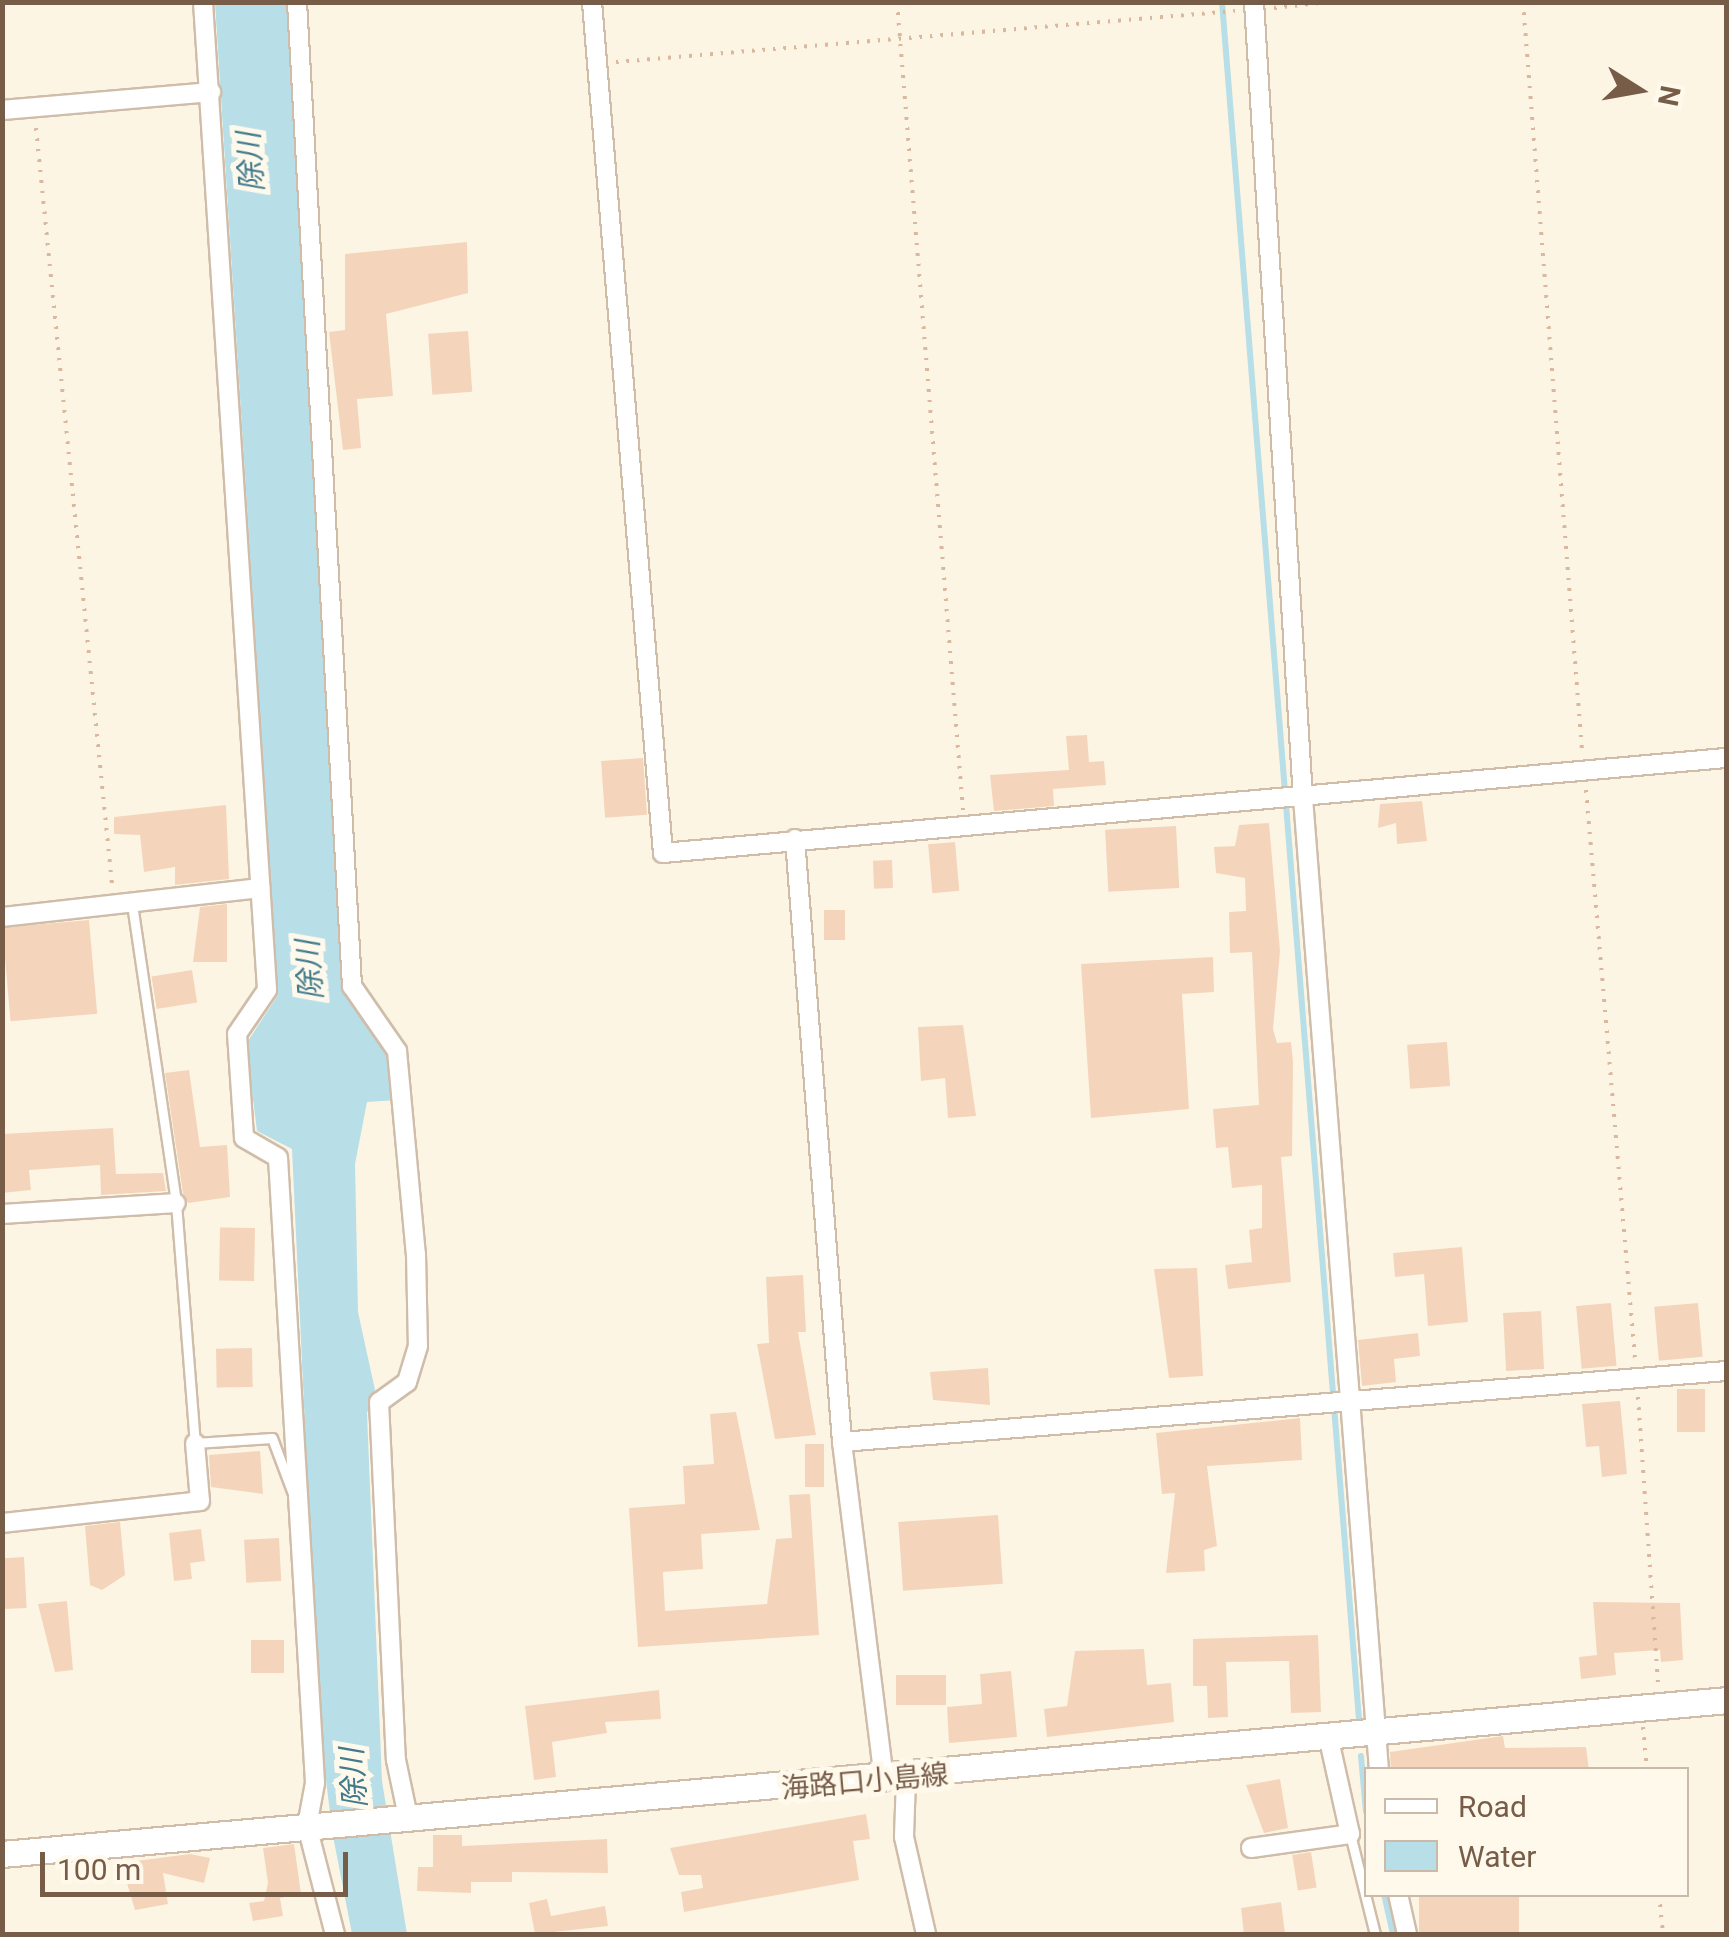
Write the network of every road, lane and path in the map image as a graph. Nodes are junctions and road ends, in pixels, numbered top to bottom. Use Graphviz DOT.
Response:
graph roads {
  1 [pos="203,2"];
  2 [pos="297,2"];
  3 [pos="592,2"];
  4 [pos="897,2"];
  5 [pos="1329,2"];
  6 [pos="1523,2"];
  7 [pos="1254,6"];
  8 [pos="900,39"];
  9 [pos="596,64"];
  10 [pos="211,92"];
  11 [pos="34,108"];
  12 [pos="2,110"];
  13 [pos="1726,758"];
  14 [pos="1584,771"];
  15 [pos="1303,798"];
  16 [pos="966,828"];
  17 [pos="795,839"];
  18 [pos="260,888"];
  19 [pos="123,906"];
  20 [pos="2,917"];
  21 [pos="176,1203"];
  22 [pos="2,1214"];
  23 [pos="1726,1371"];
  24 [pos="1637,1380"];
  25 [pos="1348,1403"];
  26 [pos="842,1442"];
  27 [pos="195,1443"];
  28 [pos="303,1519"];
  29 [pos="2,1523"];
  30 [pos="1726,1700"];
  31 [pos="1650,1706"];
  32 [pos="1374,1736"];
  33 [pos="1329,1740"];
  34 [pos="1379,1767"];
  35 [pos="1647,1767"];
  36 [pos="895,1780"];
  37 [pos="408,1817"];
  38 [pos="313,1825"];
  39 [pos="1350,1834"];
  40 [pos="1251,1848"];
  41 [pos="2,1854"];
  42 [pos="1364,1890"];
  43 [pos="1366,1897"];
  44 [pos="1399,1897"];
  45 [pos="1659,1897"];
  46 [pos="335,1934"];
  47 [pos="926,1934"];
  48 [pos="1375,1934"];
  49 [pos="1407,1934"];
  50 [pos="1663,1934"];
  1 -- 10 [label="street"];
  2 -- 37 [label="street"];
  3 -- 9 [label="street"];
  4 -- 8 [label="path"];
  5 -- 7 [label="path"];
  6 -- 14 [label="path"];
  7 -- 8 [label="path"];
  7 -- 15 [label="street"];
  8 -- 9 [label="path"];
  8 -- 16 [label="path"];
  9 -- 17 [label="street"];
  10 -- 11 [label="street"];
  10 -- 18 [label="street"];
  11 -- 12 [label="street"];
  11 -- 19 [label="path"];
  13 -- 14 [label="street"];
  14 -- 15 [label="street"];
  14 -- 24 [label="path"];
  15 -- 16 [label="street"];
  15 -- 25 [label="street"];
  16 -- 17 [label="street"];
  17 -- 26 [label="street"];
  18 -- 19 [label="street"];
  18 -- 28 [label="street"];
  19 -- 20 [label="street"];
  19 -- 21 [label="lane"];
  21 -- 22 [label="street"];
  21 -- 27 [label="lane"];
  23 -- 24 [label="street"];
  24 -- 25 [label="street"];
  24 -- 31 [label="path"];
  25 -- 26 [label="street"];
  25 -- 32 [label="street"];
  26 -- 36 [label="street"];
  27 -- 28 [label="lane"];
  27 -- 29 [label="street"];
  28 -- 38 [label="street"];
  30 -- 31 [label="main road, 海路口小島線"];
  31 -- 32 [label="main road, 海路口小島線"];
  31 -- 35 [label="path"];
  32 -- 33 [label="main road, 海路口小島線"];
  32 -- 34 [label="street"];
  33 -- 36 [label="main road, 海路口小島線"];
  33 -- 39 [label="street"];
  36 -- 37 [label="main road, 海路口小島線"];
  36 -- 47 [label="street"];
  37 -- 38 [label="main road, 海路口小島線"];
  38 -- 41 [label="main road, 海路口小島線"];
  38 -- 46 [label="street"];
  39 -- 40 [label="street"];
  39 -- 42 [label="lane"];
  43 -- 48 [label="lane"];
  44 -- 49 [label="street"];
  45 -- 50 [label="path"];
}
